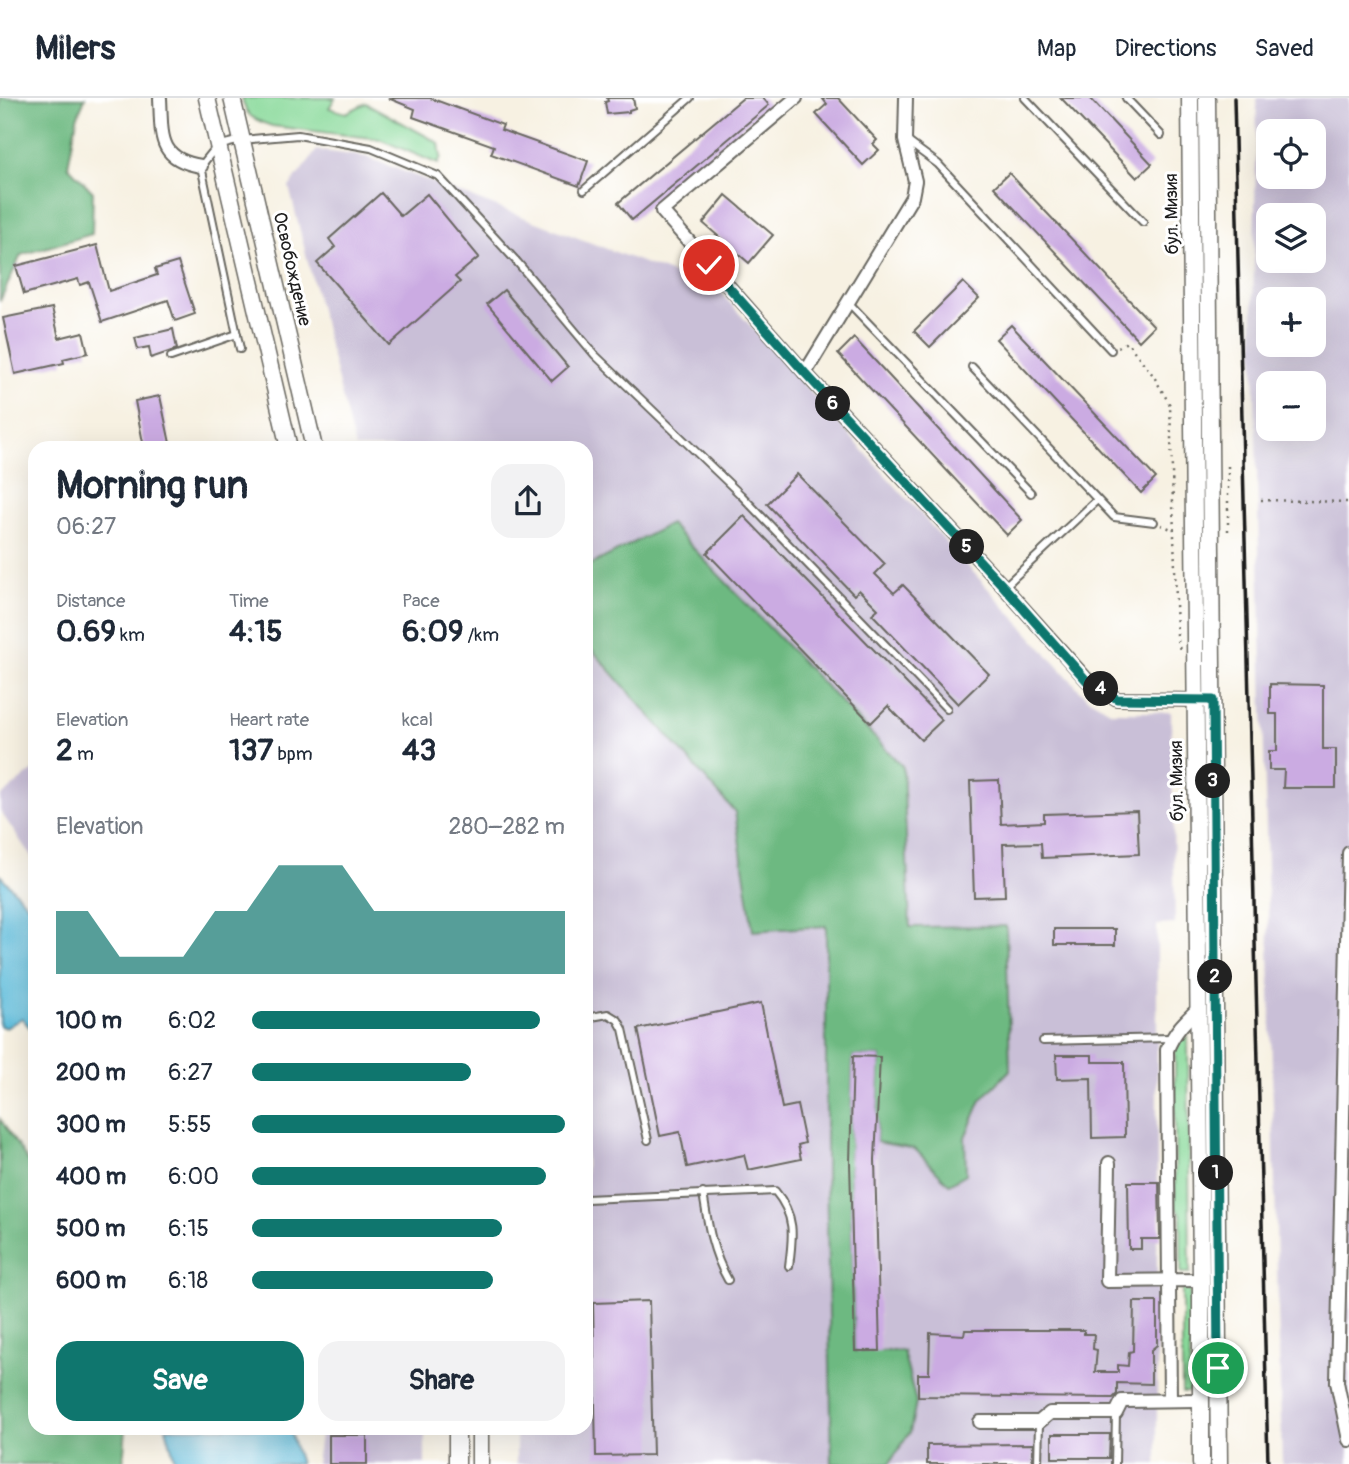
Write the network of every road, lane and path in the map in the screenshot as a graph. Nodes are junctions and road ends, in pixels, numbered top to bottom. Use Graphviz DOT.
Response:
graph roads {
  1 [pos="160,98"];
  2 [pos="207,98"];
  3 [pos="232,98"];
  4 [pos="690,98"];
  5 [pos="796,98"];
  6 [pos="906,98"];
  7 [pos="1025,98"];
  8 [pos="1126,98"];
  9 [pos="1190,98"];
  10 [pos="1208,98"];
  11 [pos="1161,135"];
  12 [pos="241,140"];
  13 [pos="905,140"];
  14 [pos="217,146"];
  15 [pos="201,166"];
  16 [pos="584,190"];
  17 [pos="1143,222"];
  18 [pos="848,302"];
  19 [pos="237,334"];
  20 [pos="240,349"];
  21 [pos="1111,350"];
  22 [pos="171,357"];
  23 [pos="972,367"];
  24 [pos="805,373"];
  25 [pos="287,441"];
  26 [pos="312,441"];
  27 [pos="1228,467"];
  28 [pos="1031,493"];
  29 [pos="1097,499"];
  30 [pos="1261,500"];
  31 [pos="1349,502"];
  32 [pos="1154,522"];
  33 [pos="1228,533"];
  34 [pos="1004,587"];
  35 [pos="1181,659"];
  36 [pos="1196,700"];
  37 [pos="1213,700"];
  38 [pos="947,709"];
  39 [pos="1349,853"];
  40 [pos="1198,1009"];
  41 [pos="593,1017"];
  42 [pos="1171,1038"];
  43 [pos="1044,1041"];
  44 [pos="648,1140"];
  45 [pos="1109,1163"];
  46 [pos="703,1194"];
  47 [pos="593,1199"];
  48 [pos="789,1266"];
  49 [pos="728,1280"];
  50 [pos="1169,1280"];
  51 [pos="1201,1280"];
  52 [pos="1170,1400"];
  53 [pos="1200,1400"];
  54 [pos="1116,1413"];
  55 [pos="980,1422"];
  56 [pos="1039,1422"];
  57 [pos="457,1435"];
  58 [pos="480,1435"];
  59 [pos="1349,1440"];
  60 [pos="457,1464"];
  61 [pos="480,1464"];
  62 [pos="1038,1464"];
  63 [pos="1115,1464"];
  64 [pos="1201,1464"];
  65 [pos="1219,1464"];
  1 -- 15 [label="street"];
  2 -- 14 [label="street"];
  3 -- 12 [label="street, Освобождение"];
  4 -- 16 [label="lane"];
  5 -- 24 [label="street"];
  6 -- 13 [label="street"];
  7 -- 17 [label="lane"];
  8 -- 11 [label="lane"];
  9 -- 36 [label="street, бул. Мизия"];
  10 -- 37 [label="street, бул. Мизия"];
  12 -- 14 [label="lane"];
  12 -- 26 [label="street, Освобождение"];
  12 -- 38 [label="lane"];
  13 -- 18 [label="street"];
  13 -- 21 [label="lane"];
  14 -- 15 [label="lane"];
  14 -- 25 [label="street"];
  15 -- 19 [label="lane"];
  18 -- 24 [label="street"];
  18 -- 28 [label="lane"];
  19 -- 20 [label="lane"];
  19 -- 22 [label="lane"];
  21 -- 35 [label="path"];
  23 -- 29 [label="lane"];
  24 -- 34 [label="street"];
  27 -- 33 [label="path"];
  29 -- 32 [label="lane"];
  29 -- 34 [label="lane"];
  30 -- 31 [label="path"];
  34 -- 36 [label="street"];
  36 -- 37 [label="street"];
  36 -- 40 [label="street, бул. Мизия"];
  37 -- 65 [label="street, бул. Мизия"];
  39 -- 59 [label="street"];
  40 -- 42 [label="street"];
  40 -- 51 [label="street, бул. Мизия"];
  41 -- 44 [label="lane"];
  42 -- 43 [label="lane"];
  42 -- 50 [label="street"];
  45 -- 50 [label="street"];
  46 -- 47 [label="lane"];
  46 -- 48 [label="lane"];
  46 -- 49 [label="lane"];
  50 -- 51 [label="street"];
  50 -- 52 [label="street"];
  51 -- 53 [label="street, бул. Мизия"];
  52 -- 53 [label="street"];
  52 -- 54 [label="street"];
  53 -- 64 [label="street, бул. Мизия"];
  54 -- 56 [label="street"];
  54 -- 63 [label="lane"];
  55 -- 56 [label="street"];
  56 -- 62 [label="lane"];
  57 -- 60 [label="street"];
  58 -- 61 [label="street"];
}
